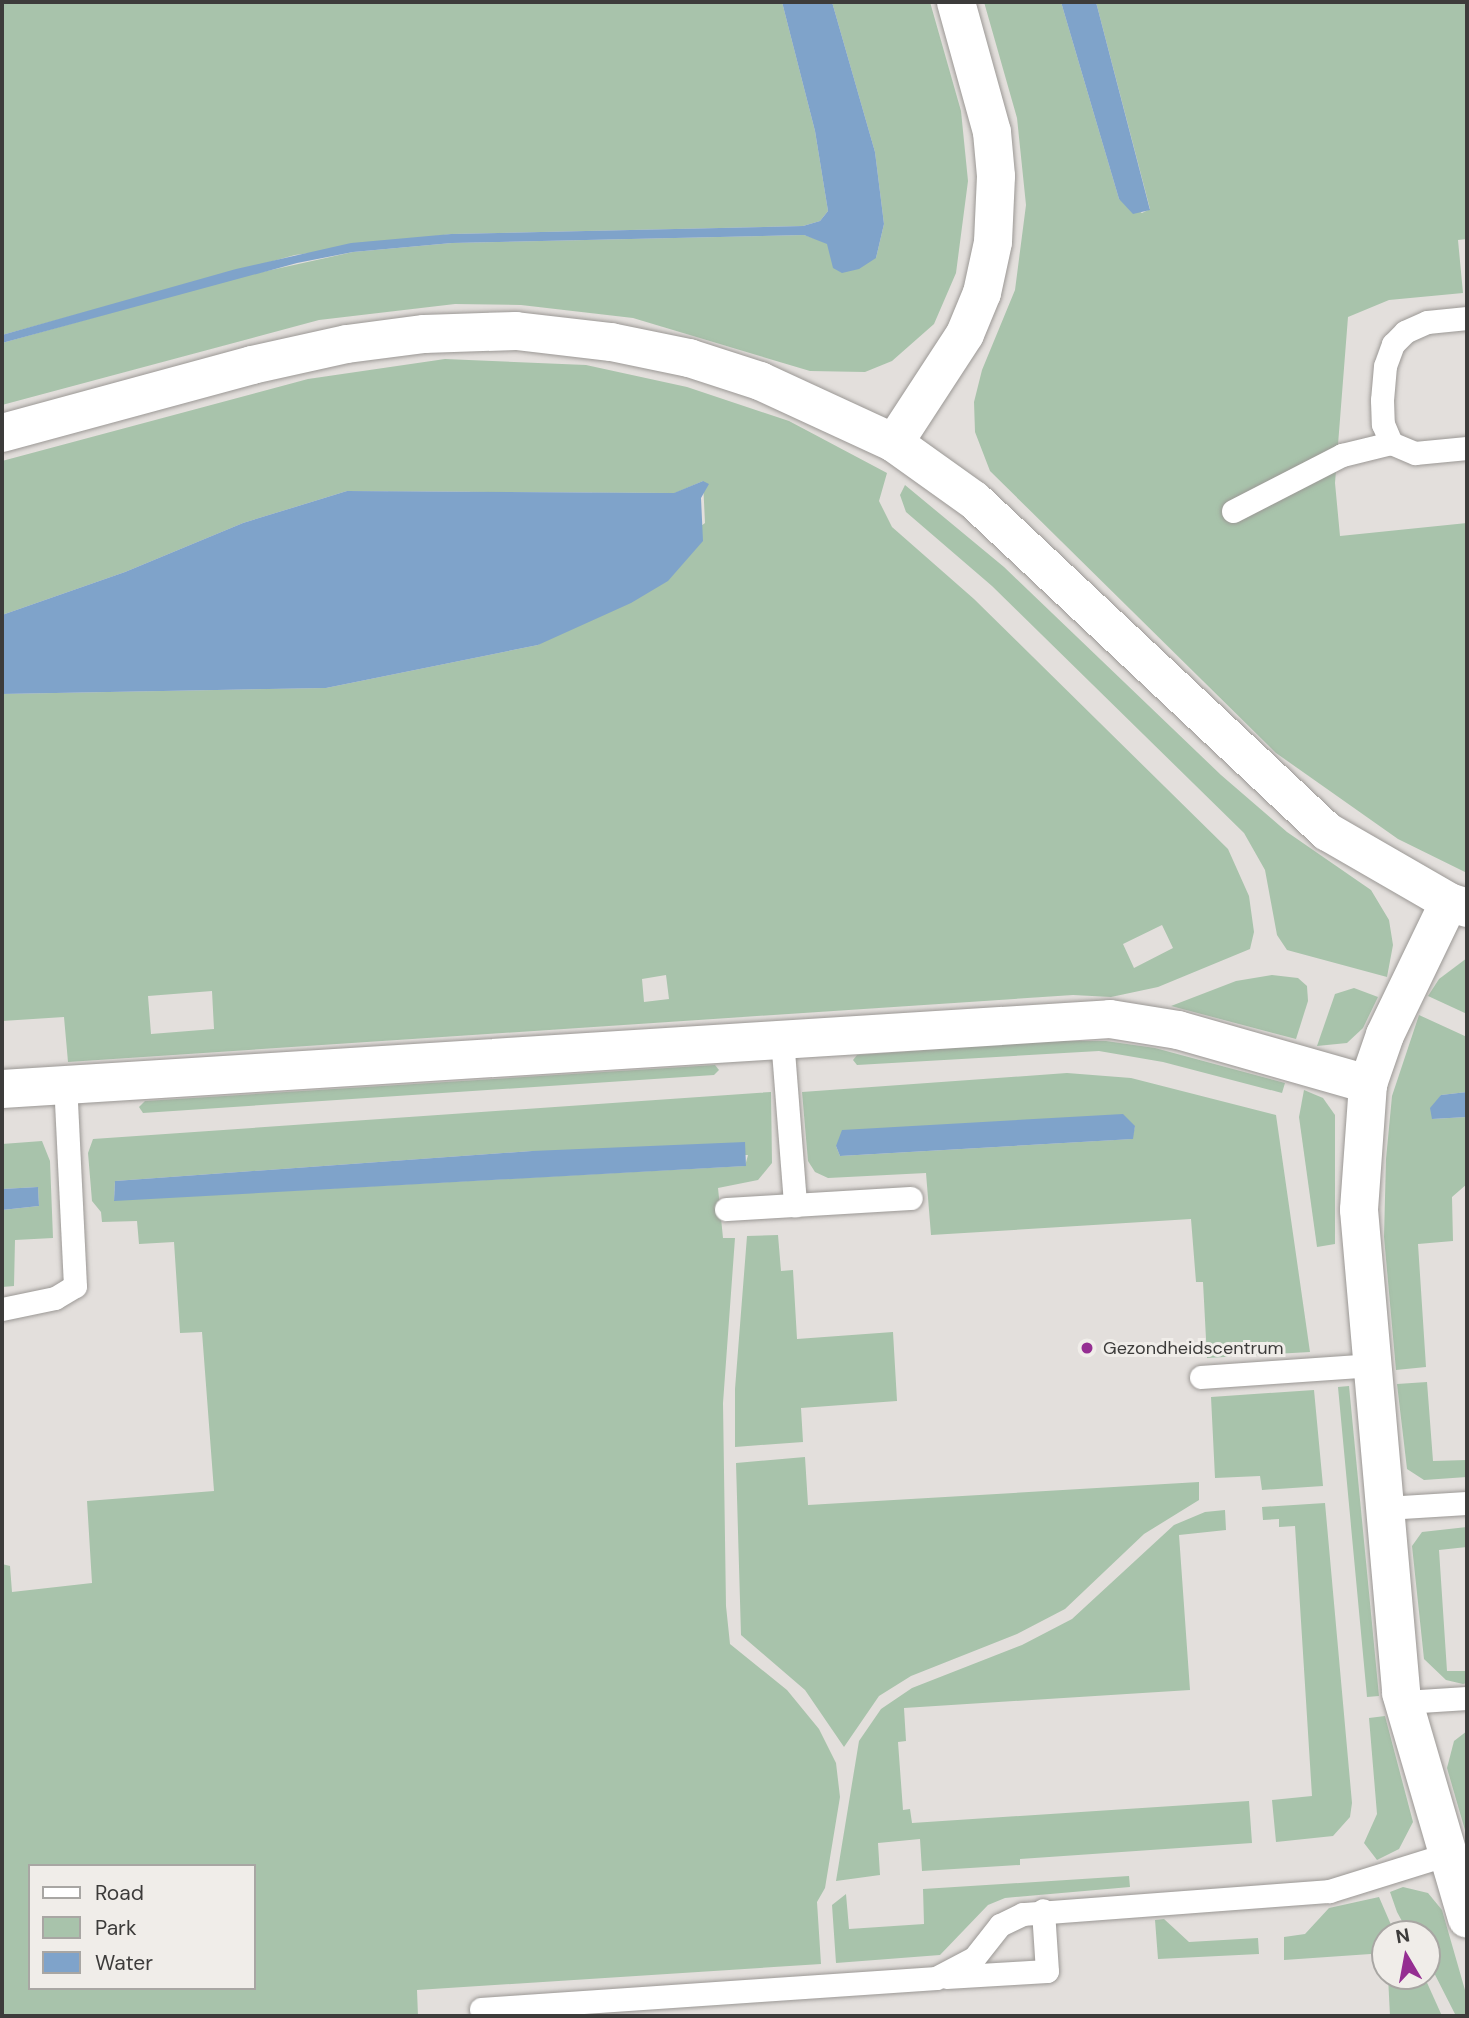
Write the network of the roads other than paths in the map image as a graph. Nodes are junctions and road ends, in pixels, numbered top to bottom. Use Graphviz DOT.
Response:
graph roads {
  1 [pos="956,2"];
  2 [pos="1467,318"];
  3 [pos="2,433"];
  4 [pos="894,443"];
  5 [pos="1391,443"];
  6 [pos="1467,448"];
  7 [pos="1233,511"];
  8 [pos="1458,905"];
  9 [pos="782,1038"];
  10 [pos="65,1084"];
  11 [pos="1368,1084"];
  12 [pos="2,1089"];
  13 [pos="911,1198"];
  14 [pos="795,1205"];
  15 [pos="726,1209"];
  16 [pos="2,1309"];
  17 [pos="1373,1366"];
  18 [pos="1201,1377"];
  19 [pos="1467,1503"];
  20 [pos="1385,1508"];
  21 [pos="1467,1698"];
  22 [pos="1404,1702"];
  23 [pos="1448,1854"];
  24 [pos="1043,1910"];
  25 [pos="1467,1919"];
  26 [pos="936,1978"];
  27 [pos="481,2009"];
  1 -- 4 [label="street"];
  2 -- 5 [label="lane"];
  3 -- 4 [label="street"];
  4 -- 8 [label="street"];
  5 -- 6 [label="lane"];
  5 -- 7 [label="lane"];
  8 -- 11 [label="street"];
  9 -- 10 [label="street"];
  9 -- 11 [label="street"];
  9 -- 14 [label="lane"];
  10 -- 12 [label="street"];
  10 -- 16 [label="lane"];
  11 -- 17 [label="street"];
  13 -- 14 [label="lane"];
  14 -- 15 [label="lane"];
  17 -- 18 [label="lane"];
  17 -- 20 [label="street"];
  19 -- 20 [label="lane"];
  20 -- 22 [label="street"];
  21 -- 22 [label="lane"];
  22 -- 23 [label="street"];
  23 -- 24 [label="lane"];
  23 -- 25 [label="street"];
  24 -- 26 [label="lane"];
  24 -- 26 [label="lane"];
  26 -- 27 [label="lane"];
}
